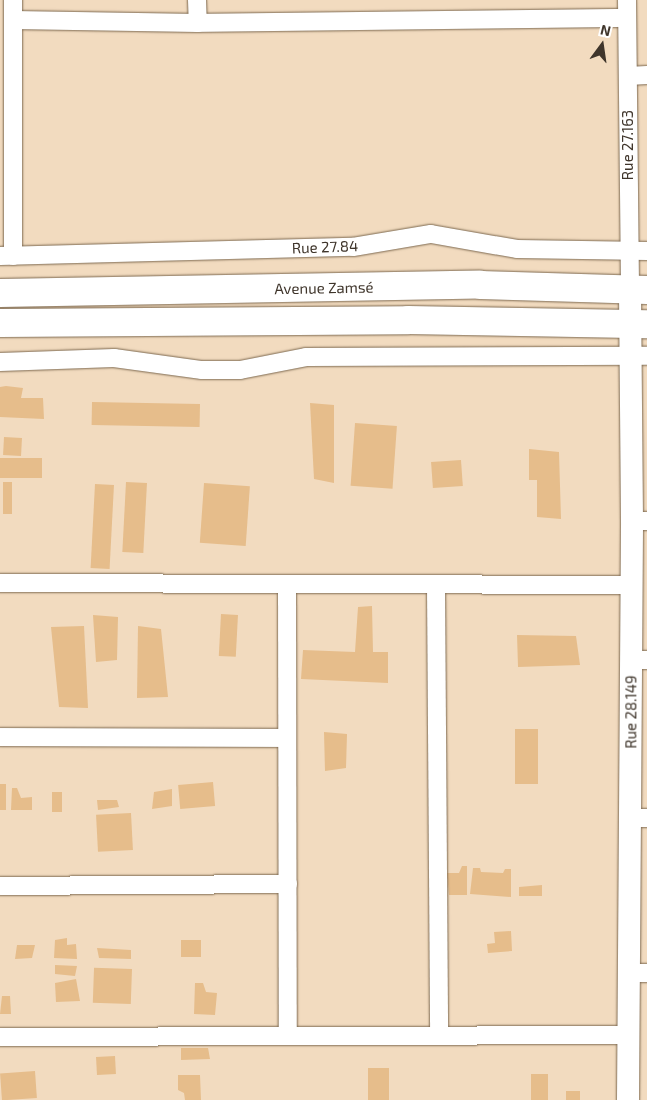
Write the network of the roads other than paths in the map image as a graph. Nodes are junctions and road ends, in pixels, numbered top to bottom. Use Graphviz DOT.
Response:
graph roads {
  1 [pos="13,0"];
  2 [pos="197,0"];
  3 [pos="627,0"];
  4 [pos="627,18"];
  5 [pos="13,20"];
  6 [pos="198,23"];
  7 [pos="647,75"];
  8 [pos="628,76"];
  9 [pos="628,250"];
  10 [pos="647,251"];
  11 [pos="7,256"];
  12 [pos="638,290"];
  13 [pos="0,293"];
  14 [pos="0,323"];
  15 [pos="638,324"];
  16 [pos="639,356"];
  17 [pos="0,362"];
  18 [pos="640,521"];
  19 [pos="0,583"];
  20 [pos="287,585"];
  21 [pos="631,585"];
  22 [pos="436,586"];
  23 [pos="639,660"];
  24 [pos="0,738"];
  25 [pos="287,738"];
  26 [pos="639,818"];
  27 [pos="288,884"];
  28 [pos="0,886"];
  29 [pos="638,973"];
  30 [pos="439,1035"];
  31 [pos="628,1035"];
  32 [pos="0,1036"];
  33 [pos="288,1036"];
  34 [pos="628,1100"];
  1 -- 5 [label="street"];
  2 -- 6 [label="street"];
  3 -- 4 [label="street, Rue 27.163"];
  4 -- 6 [label="street"];
  4 -- 8 [label="street, Rue 27.163"];
  5 -- 6 [label="street"];
  5 -- 11 [label="street"];
  7 -- 8 [label="street"];
  8 -- 9 [label="street, Rue 27.163"];
  9 -- 10 [label="street, Rue 27.84"];
  9 -- 11 [label="street, Rue 27.84"];
  9 -- 12 [label="street, Rue 27.163"];
  12 -- 13 [label="highway, Avenue Zamsé"];
  12 -- 15 [label="street, Rue 28.149"];
  14 -- 15 [label="highway, Avenue Zamsé"];
  15 -- 16 [label="street, Rue 28.149"];
  16 -- 17 [label="street"];
  16 -- 18 [label="street, Rue 28.149"];
  18 -- 21 [label="street, Rue 28.149"];
  19 -- 20 [label="street"];
  20 -- 22 [label="street"];
  20 -- 25 [label="street"];
  21 -- 22 [label="street"];
  21 -- 23 [label="street, Rue 28.149"];
  22 -- 30 [label="street"];
  23 -- 26 [label="street, Rue 28.149"];
  24 -- 25 [label="street"];
  25 -- 27 [label="street"];
  26 -- 29 [label="street, Rue 28.149"];
  27 -- 28 [label="street"];
  27 -- 33 [label="street"];
  29 -- 31 [label="street, Rue 28.149"];
  30 -- 31 [label="street"];
  30 -- 33 [label="street"];
  31 -- 34 [label="street, Rue 28.149"];
  32 -- 33 [label="street"];
}
